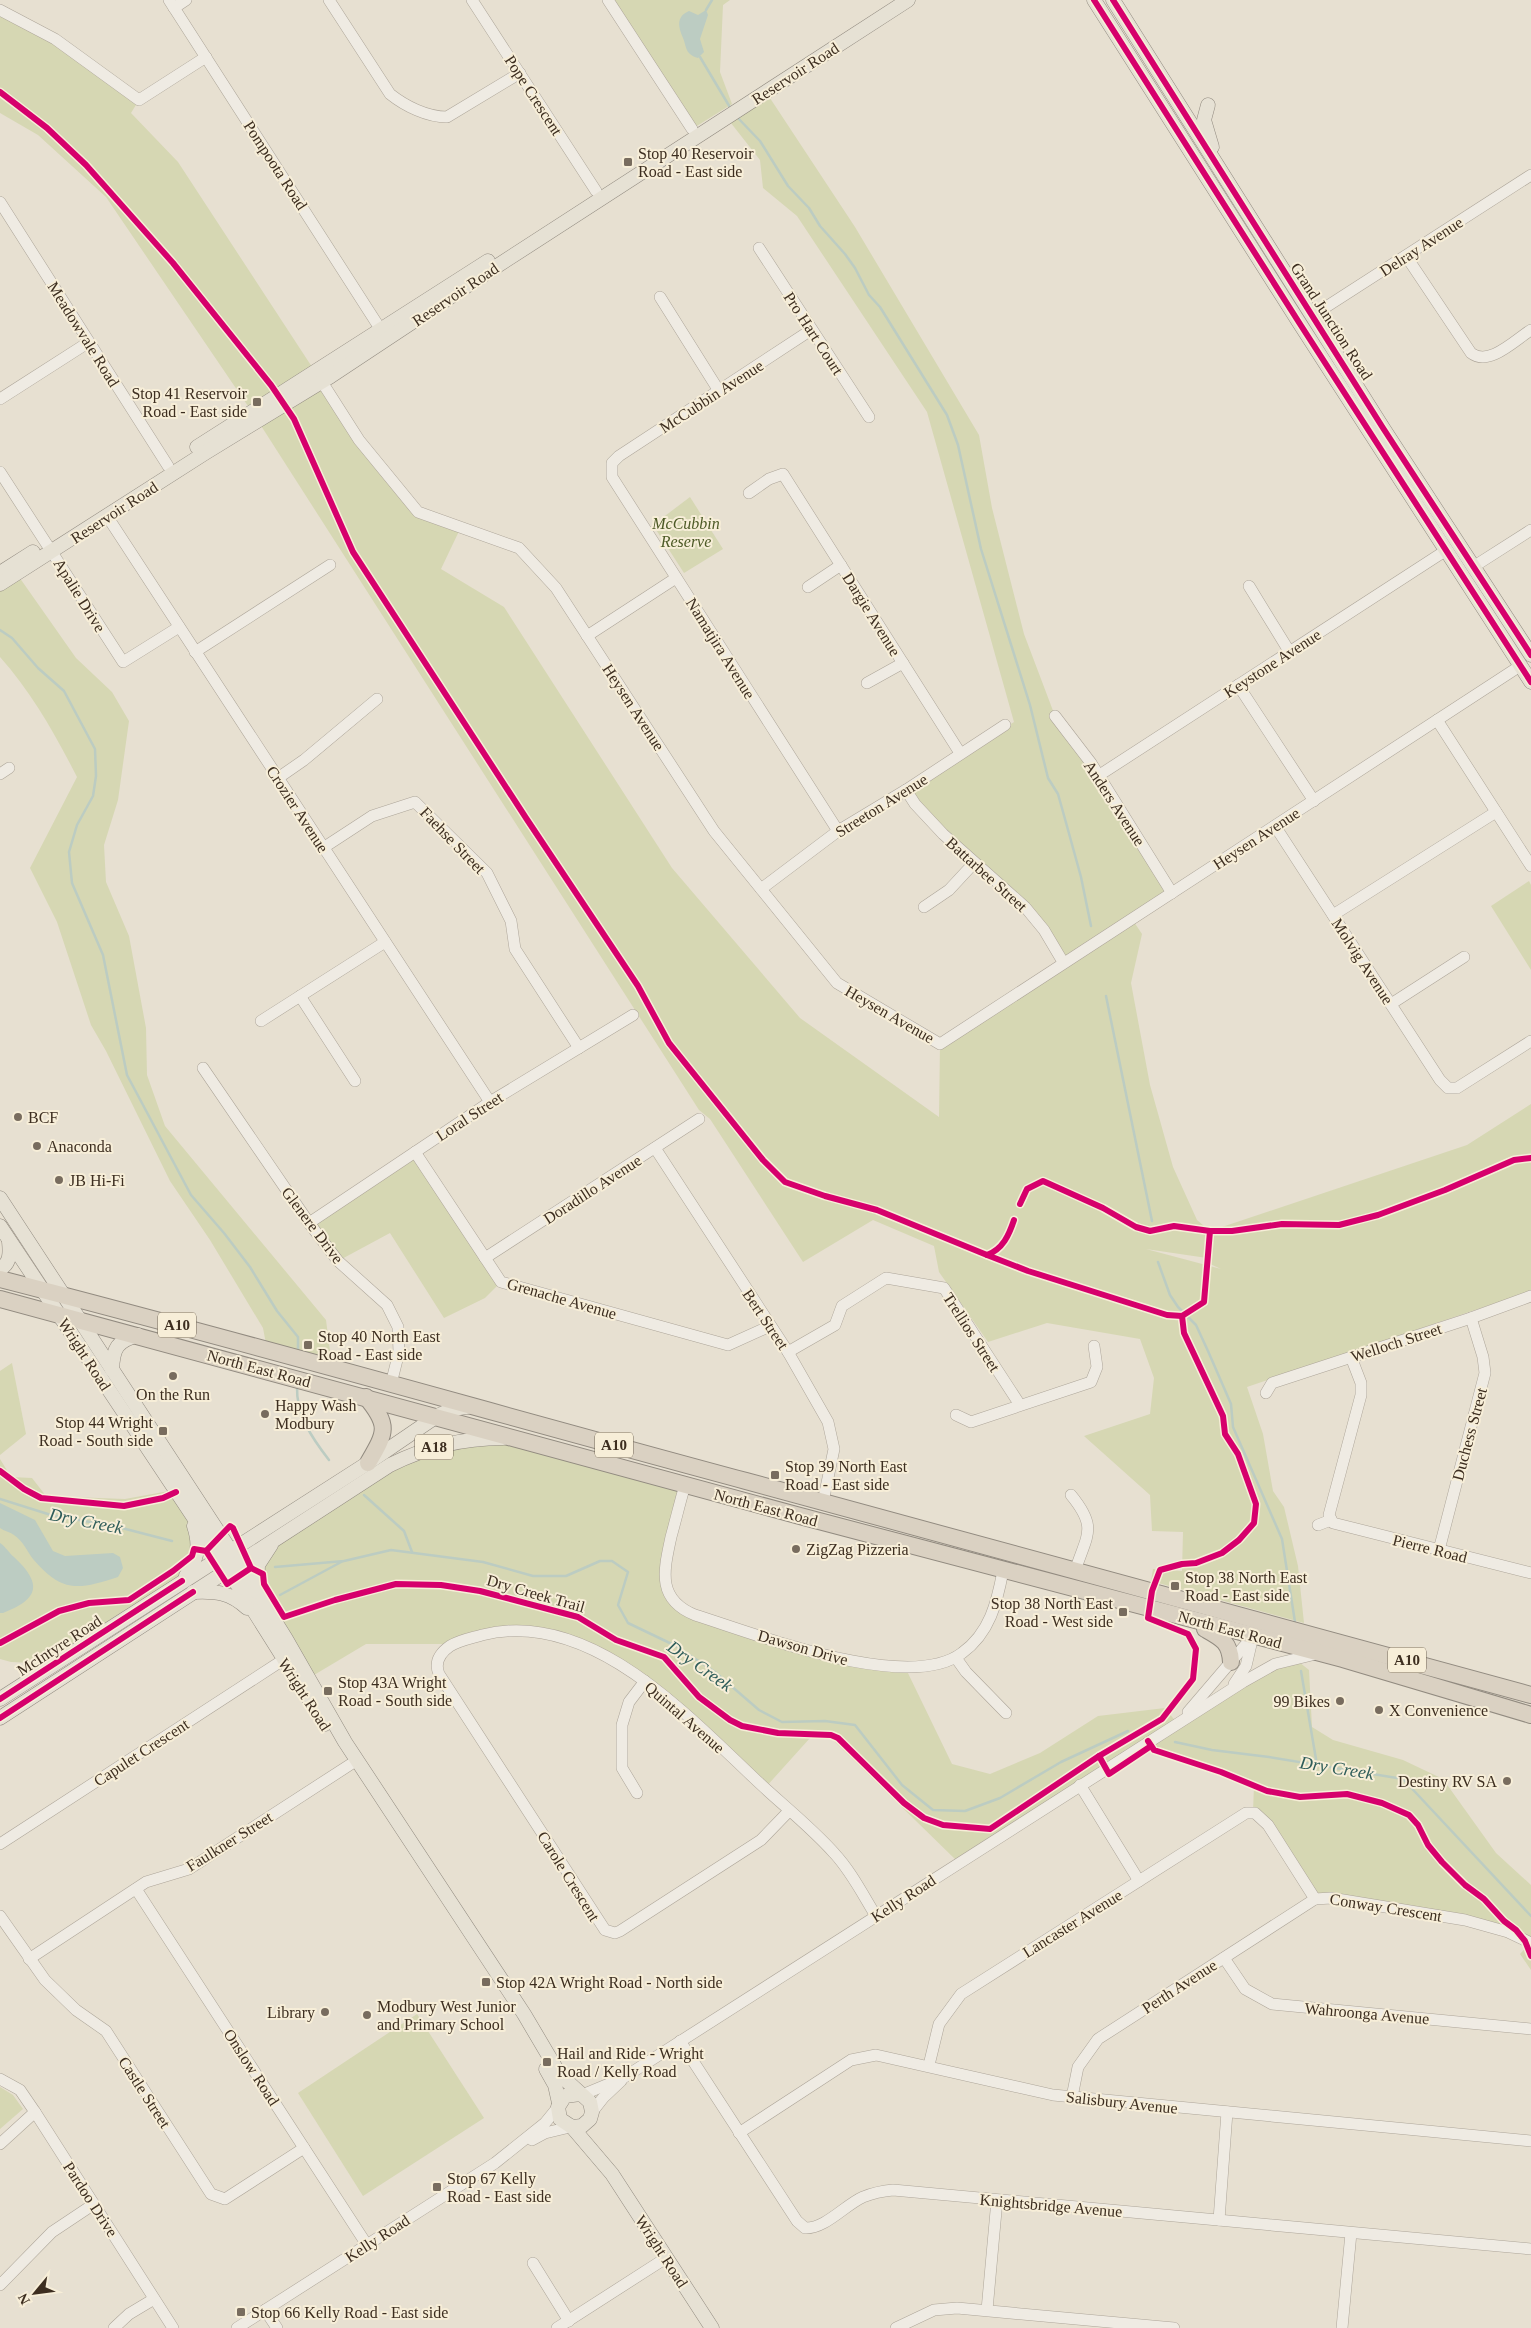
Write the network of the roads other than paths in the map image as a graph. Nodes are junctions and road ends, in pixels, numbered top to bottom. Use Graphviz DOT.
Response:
graph roads {
  1 [pos="186,0"];
  2 [pos="329,0"];
  3 [pos="472,0"];
  4 [pos="608,0"];
  5 [pos="892,0"];
  6 [pos="908,0"];
  7 [pos="1094,0"];
  8 [pos="1113,0"];
  9 [pos="172,4"];
  10 [pos="0,10"];
  11 [pos="206,57"];
  12 [pos="520,73"];
  13 [pos="744,101"];
  14 [pos="1179,104"];
  15 [pos="1208,105"];
  16 [pos="1165,113"];
  17 [pos="1187,117"];
  18 [pos="1173,126"];
  19 [pos="694,133"];
  20 [pos="1222,174"];
  21 [pos="1531,175"];
  22 [pos="598,195"];
  23 [pos="2,209"];
  24 [pos="759,248"];
  25 [pos="1406,256"];
  26 [pos="660,297"];
  27 [pos="1312,316"];
  28 [pos="1300,324"];
  29 [pos="811,330"];
  30 [pos="1531,330"];
  31 [pos="384,335"];
  32 [pos="89,342"];
  33 [pos="318,377"];
  34 [pos="1351,378"];
  35 [pos="719,390"];
  36 [pos="0,399"];
  37 [pos="869,417"];
  38 [pos="1370,432"];
  39 [pos="612,463"];
  40 [pos="171,470"];
  41 [pos="0,472"];
  42 [pos="749,493"];
  43 [pos="104,512"];
  44 [pos="1531,530"];
  45 [pos="50,547"];
  46 [pos="1445,551"];
  47 [pos="330,565"];
  48 [pos="841,565"];
  49 [pos="1473,567"];
  50 [pos="0,573"];
  51 [pos="1461,575"];
  52 [pos="676,578"];
  53 [pos="0,584"];
  54 [pos="808,586"];
  55 [pos="1249,586"];
  56 [pos="179,627"];
  57 [pos="587,636"];
  58 [pos="1289,651"];
  59 [pos="195,652"];
  60 [pos="1527,660"];
  61 [pos="903,663"];
  62 [pos="1531,682"];
  63 [pos="867,683"];
  64 [pos="1238,686"];
  65 [pos="377,699"];
  66 [pos="1054,716"];
  67 [pos="1438,720"];
  68 [pos="1005,725"];
  69 [pos="960,754"];
  70 [pos="1098,776"];
  71 [pos="278,778"];
  72 [pos="906,790"];
  73 [pos="1314,801"];
  74 [pos="1496,812"];
  75 [pos="1276,826"];
  76 [pos="838,832"];
  77 [pos="324,848"];
  78 [pos="974,863"];
  79 [pos="1531,866"];
  80 [pos="761,889"];
  81 [pos="1172,893"];
  82 [pos="924,907"];
  83 [pos="1333,916"];
  84 [pos="385,942"];
  85 [pos="1464,957"];
  86 [pos="1063,962"];
  87 [pos="300,996"];
  88 [pos="1391,1004"];
  89 [pos="633,1015"];
  90 [pos="262,1021"];
  91 [pos="1531,1041"];
  92 [pos="579,1048"];
  93 [pos="203,1068"];
  94 [pos="355,1081"];
  95 [pos="490,1102"];
  96 [pos="699,1119"];
  97 [pos="655,1148"];
  98 [pos="415,1152"];
  99 [pos="0,1198"];
  100 [pos="309,1223"];
  101 [pos="0,1226"];
  102 [pos="10,1241"];
  103 [pos="485,1258"];
  104 [pos="0,1269"];
  105 [pos="0,1278"];
  106 [pos="43,1290"];
  107 [pos="62,1295"];
  108 [pos="1531,1296"];
  109 [pos="0,1298"];
  110 [pos="59,1314"];
  111 [pos="1470,1318"];
  112 [pos="79,1319"];
  113 [pos="770,1326"];
  114 [pos="138,1335"];
  115 [pos="1094,1346"];
  116 [pos="788,1352"];
  117 [pos="1351,1357"];
  118 [pos="112,1370"];
  119 [pos="391,1384"];
  120 [pos="1266,1393"];
  121 [pos="366,1397"];
  122 [pos="1020,1405"];
  123 [pos="472,1406"];
  124 [pos="956,1415"];
  125 [pos="437,1416"];
  126 [pos="516,1438"];
  127 [pos="368,1463"];
  128 [pos="685,1485"];
  129 [pos="1071,1496"];
  130 [pos="822,1502"];
  131 [pos="189,1512"];
  132 [pos="800,1516"];
  133 [pos="1331,1520"];
  134 [pos="1318,1525"];
  135 [pos="843,1528"];
  136 [pos="276,1539"];
  137 [pos="990,1548"];
  138 [pos="1439,1550"];
  139 [pos="1026,1557"];
  140 [pos="229,1560"];
  141 [pos="1004,1570"];
  142 [pos="1076,1571"];
  143 [pos="1531,1573"];
  144 [pos="182,1582"];
  145 [pos="193,1592"];
  146 [pos="257,1593"];
  147 [pos="1227,1610"];
  148 [pos="255,1615"];
  149 [pos="1192,1619"];
  150 [pos="1283,1626"];
  151 [pos="1253,1636"];
  152 [pos="1318,1654"];
  153 [pos="439,1656"];
  154 [pos="956,1658"];
  155 [pos="283,1660"];
  156 [pos="1231,1662"];
  157 [pos="645,1681"];
  158 [pos="1226,1693"];
  159 [pos="1531,1695"];
  160 [pos="0,1699"];
  161 [pos="1006,1713"];
  162 [pos="1531,1715"];
  163 [pos="0,1718"];
  164 [pos="1182,1719"];
  165 [pos="351,1764"];
  166 [pos="1080,1785"];
  167 [pos="637,1793"];
  168 [pos="789,1811"];
  169 [pos="1252,1812"];
  170 [pos="0,1844"];
  171 [pos="1139,1881"];
  172 [pos="136,1889"];
  173 [pos="1315,1899"];
  174 [pos="0,1916"];
  175 [pos="876,1916"];
  176 [pos="1531,1943"];
  177 [pos="1224,1958"];
  178 [pos="29,1959"];
  179 [pos="1531,2029"];
  180 [pos="680,2041"];
  181 [pos="929,2066"];
  182 [pos="624,2078"];
  183 [pos="0,2079"];
  184 [pos="581,2094"];
  185 [pos="1072,2097"];
  186 [pos="559,2105"];
  187 [pos="34,2112"];
  188 [pos="1227,2112"];
  189 [pos="591,2116"];
  190 [pos="571,2127"];
  191 [pos="739,2133"];
  192 [pos="1531,2141"];
  193 [pos="0,2144"];
  194 [pos="516,2146"];
  195 [pos="304,2148"];
  196 [pos="612,2174"];
  197 [pos="997,2200"];
  198 [pos="94,2204"];
  199 [pos="1218,2220"];
  200 [pos="1351,2233"];
  201 [pos="367,2245"];
  202 [pos="1531,2249"];
  203 [pos="666,2258"];
  204 [pos="533,2263"];
  205 [pos="0,2285"];
  206 [pos="154,2299"];
  207 [pos="265,2310"];
  208 [pos="987,2310"];
  209 [pos="562,2326"];
  210 [pos="114,2328"];
  211 [pos="173,2328"];
  212 [pos="237,2328"];
  213 [pos="277,2328"];
  214 [pos="712,2328"];
  215 [pos="896,2328"];
  216 [pos="1174,2328"];
  217 [pos="1342,2328"];
  1 -- 9 [label="street"];
  2 -- 12 [label="street"];
  3 -- 12 [label="street, Pope Crescent"];
  4 -- 19 [label="street"];
  5 -- 13 [label="main road, Reservoir Road"];
  6 -- 13 [label="main road, Reservoir Road"];
  7 -- 16 [label="main road, Grand Junction Road"];
  8 -- 14 [label="main road, Grand Junction Road"];
  9 -- 11 [label="street, Pompoota Road"];
  10 -- 11 [label="street"];
  11 -- 31 [label="street, Pompoota Road"];
  12 -- 22 [label="street, Pope Crescent"];
  13 -- 19 [label="main road, Reservoir Road"];
  14 -- 16 [label="main road"];
  14 -- 17 [label="main road, Grand Junction Road"];
  15 -- 20 [label="main road"];
  16 -- 18 [label="main road, Grand Junction Road"];
  17 -- 18 [label="main road"];
  17 -- 20 [label="main road, Grand Junction Road"];
  18 -- 28 [label="main road, Grand Junction Road"];
  19 -- 22 [label="main road, Reservoir Road"];
  20 -- 27 [label="main road, Grand Junction Road"];
  21 -- 25 [label="street, Delray Avenue"];
  22 -- 31 [label="main road, Reservoir Road"];
  23 -- 32 [label="street, Meadowvale Road"];
  24 -- 29 [label="street, Pro Hart Court"];
  25 -- 27 [label="street, Delray Avenue"];
  25 -- 30 [label="street"];
  26 -- 35 [label="street"];
  27 -- 28 [label="main road"];
  27 -- 34 [label="main road, Grand Junction Road"];
  28 -- 38 [label="main road, Grand Junction Road"];
  29 -- 35 [label="street, McCubbin Avenue"];
  29 -- 37 [label="street, Pro Hart Court"];
  31 -- 33 [label="main road, Reservoir Road"];
  32 -- 36 [label="street"];
  32 -- 40 [label="street, Meadowvale Road"];
  33 -- 40 [label="main road, Reservoir Road"];
  33 -- 57 [label="street, Heysen Avenue"];
  34 -- 38 [label="main road"];
  34 -- 49 [label="main road, Grand Junction Road"];
  35 -- 39 [label="street, McCubbin Avenue"];
  38 -- 46 [label="main road, Grand Junction Road"];
  39 -- 52 [label="street, Namatjira Avenue"];
  40 -- 43 [label="main road, Reservoir Road"];
  41 -- 45 [label="street, Apalie Drive"];
  42 -- 48 [label="street, Dargie Avenue"];
  43 -- 45 [label="main road, Reservoir Road"];
  43 -- 56 [label="street, Crozier Avenue"];
  44 -- 49 [label="street"];
  45 -- 50 [label="main road, Reservoir Road"];
  45 -- 53 [label="main road, Reservoir Road"];
  45 -- 56 [label="street, Apalie Drive"];
  46 -- 51 [label="main road, Grand Junction Road"];
  46 -- 58 [label="street, Keystone Avenue"];
  47 -- 59 [label="street"];
  48 -- 54 [label="street"];
  48 -- 61 [label="street, Dargie Avenue"];
  49 -- 51 [label="main road"];
  49 -- 60 [label="main road, Grand Junction Road"];
  51 -- 60 [label="main road, Grand Junction Road"];
  52 -- 57 [label="street"];
  52 -- 76 [label="street, Namatjira Avenue"];
  55 -- 58 [label="street"];
  56 -- 59 [label="street, Crozier Avenue"];
  57 -- 80 [label="street, Heysen Avenue"];
  58 -- 64 [label="street, Keystone Avenue"];
  59 -- 71 [label="street, Crozier Avenue"];
  60 -- 62 [label="main road, Grand Junction Road"];
  60 -- 67 [label="street, Heysen Avenue"];
  61 -- 63 [label="street"];
  61 -- 69 [label="street, Dargie Avenue"];
  64 -- 70 [label="street, Keystone Avenue"];
  64 -- 73 [label="street"];
  65 -- 71 [label="street"];
  66 -- 70 [label="street, Anders Avenue"];
  67 -- 73 [label="street, Heysen Avenue"];
  67 -- 74 [label="street"];
  68 -- 69 [label="street, Streeton Avenue"];
  69 -- 72 [label="street, Streeton Avenue"];
  70 -- 81 [label="street, Anders Avenue"];
  71 -- 77 [label="street, Crozier Avenue"];
  72 -- 76 [label="street, Streeton Avenue"];
  72 -- 78 [label="street, Battarbee Street"];
  73 -- 75 [label="street, Heysen Avenue"];
  74 -- 79 [label="street"];
  74 -- 83 [label="street"];
  75 -- 81 [label="street, Heysen Avenue"];
  75 -- 83 [label="street, Molvig Avenue"];
  76 -- 80 [label="street, Streeton Avenue"];
  77 -- 84 [label="street, Crozier Avenue"];
  77 -- 92 [label="street, Faehse Street"];
  78 -- 82 [label="street"];
  78 -- 86 [label="street, Battarbee Street"];
  80 -- 86 [label="street, Heysen Avenue"];
  81 -- 86 [label="street, Heysen Avenue"];
  83 -- 88 [label="street, Molvig Avenue"];
  84 -- 87 [label="street"];
  84 -- 95 [label="street, Crozier Avenue"];
  85 -- 88 [label="street"];
  87 -- 90 [label="street"];
  87 -- 94 [label="street"];
  88 -- 91 [label="street, Molvig Avenue"];
  89 -- 92 [label="street, Loral Street"];
  92 -- 95 [label="street, Loral Street"];
  93 -- 100 [label="street, Glenere Drive"];
  95 -- 98 [label="street, Loral Street"];
  96 -- 97 [label="street, Doradillo Avenue"];
  97 -- 103 [label="street, Doradillo Avenue"];
  97 -- 113 [label="street, Bert Street"];
  98 -- 100 [label="street, Loral Street"];
  98 -- 103 [label="street, Grenache Avenue"];
  99 -- 107 [label="main road, Wright Road"];
  100 -- 119 [label="street, Glenere Drive"];
  101 -- 102 [label="main road, Wright Road"];
  102 -- 104 [label="main road"];
  102 -- 106 [label="main road, Wright Road"];
  103 -- 113 [label="street, Grenache Avenue"];
  105 -- 106 [label="highway, North East Road / A10"];
  106 -- 107 [label="highway, North East Road / A10"];
  106 -- 110 [label="main road, Wright Road"];
  107 -- 112 [label="main road, Wright Road"];
  107 -- 119 [label="highway, North East Road / A10"];
  108 -- 111 [label="street, Welloch Street"];
  109 -- 110 [label="highway, North East Road / A10"];
  110 -- 112 [label="highway, North East Road / A10"];
  110 -- 131 [label="main road, Wright Road"];
  111 -- 117 [label="street, Welloch Street"];
  111 -- 138 [label="street, Duchess Street"];
  112 -- 114 [label="highway, North East Road / A10"];
  112 -- 118 [label="main road, Wright Road"];
  113 -- 116 [label="street, Bert Street"];
  114 -- 118 [label="main road"];
  114 -- 121 [label="highway, North East Road / A10"];
  115 -- 122 [label="street"];
  116 -- 122 [label="street, Trellios Street"];
  116 -- 130 [label="street, Bert Street"];
  117 -- 120 [label="street, Welloch Street"];
  117 -- 133 [label="street"];
  118 -- 140 [label="main road, Wright Road"];
  119 -- 123 [label="highway, North East Road / A10"];
  121 -- 125 [label="highway, North East Road / A10"];
  121 -- 127 [label="highway"];
  122 -- 124 [label="street"];
  123 -- 125 [label="main road, McIntyre Road / A18"];
  123 -- 130 [label="highway, North East Road / A10"];
  125 -- 126 [label="highway, North East Road / A10"];
  125 -- 127 [label="main road, McIntyre Road / A18"];
  126 -- 128 [label="highway, North East Road / A10"];
  126 -- 136 [label="main road, McIntyre Road / A18"];
  127 -- 140 [label="main road, McIntyre Road / A18"];
  128 -- 132 [label="highway, North East Road / A10"];
  128 -- 154 [label="street, Dawson Drive"];
  129 -- 142 [label="street"];
  130 -- 132 [label="highway"];
  130 -- 135 [label="highway"];
  130 -- 137 [label="highway, North East Road / A10"];
  131 -- 140 [label="main road, Wright Road"];
  131 -- 144 [label="main road"];
  132 -- 135 [label="highway, North East Road / A10"];
  133 -- 134 [label="street"];
  133 -- 138 [label="street, Pierre Road"];
  135 -- 141 [label="highway, North East Road / A10"];
  136 -- 140 [label="main road, McIntyre Road / A18"];
  136 -- 146 [label="main road"];
  137 -- 139 [label="highway, North East Road / A10"];
  137 -- 141 [label="highway"];
  138 -- 143 [label="street, Pierre Road"];
  139 -- 141 [label="highway"];
  139 -- 142 [label="highway, North East Road / A10"];
  140 -- 144 [label="main road, McIntyre Road / A18"];
  140 -- 145 [label="main road, McIntyre Road / A18"];
  140 -- 146 [label="main road, Wright Road"];
  140 -- 148 [label="main road, Wright Road"];
  141 -- 149 [label="highway, North East Road / A10"];
  141 -- 154 [label="street, Dawson Drive"];
  142 -- 147 [label="highway, North East Road / A10"];
  144 -- 160 [label="main road, McIntyre Road / A18"];
  145 -- 148 [label="main road"];
  145 -- 163 [label="main road, McIntyre Road / A18"];
  146 -- 184 [label="main road, Wright Road"];
  147 -- 150 [label="highway, North East Road / A10"];
  147 -- 151 [label="highway"];
  148 -- 155 [label="main road, Wright Road"];
  149 -- 151 [label="highway, North East Road / A10"];
  149 -- 156 [label="highway"];
  150 -- 151 [label="highway"];
  150 -- 159 [label="highway, North East Road / A10"];
  151 -- 152 [label="highway, North East Road / A10"];
  151 -- 156 [label="street, Kelly Road"];
  151 -- 158 [label="street, Kelly Road"];
  152 -- 158 [label="street, Kelly Road"];
  152 -- 162 [label="highway, North East Road / A10"];
  153 -- 157 [label="street, Quintal Avenue"];
  153 -- 168 [label="street, Carole Crescent"];
  154 -- 161 [label="street"];
  155 -- 165 [label="main road, Wright Road"];
  155 -- 170 [label="street, Capulet Crescent"];
  156 -- 164 [label="street, Kelly Road"];
  157 -- 167 [label="street"];
  157 -- 168 [label="street, Quintal Avenue"];
  158 -- 164 [label="street, Kelly Road"];
  164 -- 166 [label="street, Kelly Road"];
  165 -- 172 [label="street, Faulkner Street"];
  165 -- 186 [label="main road, Wright Road"];
  166 -- 171 [label="street"];
  166 -- 175 [label="street, Kelly Road"];
  168 -- 175 [label="street, Quintal Avenue"];
  169 -- 171 [label="street, Lancaster Avenue"];
  169 -- 173 [label="street, Conway Crescent"];
  171 -- 181 [label="street, Lancaster Avenue"];
  172 -- 178 [label="street, Faulkner Street"];
  172 -- 195 [label="street, Onslow Road"];
  173 -- 176 [label="street, Conway Crescent"];
  173 -- 177 [label="street, Perth Avenue"];
  174 -- 178 [label="street, Castle Street"];
  175 -- 180 [label="street, Kelly Road"];
  177 -- 179 [label="street, Wahroonga Avenue"];
  177 -- 185 [label="street, Perth Avenue"];
  178 -- 195 [label="street, Castle Street"];
  180 -- 182 [label="street, Kelly Road"];
  180 -- 191 [label="street, Knightsbridge Avenue"];
  181 -- 185 [label="street, Salisbury Avenue"];
  181 -- 191 [label="street, Salisbury Avenue"];
  182 -- 184 [label="street, Kelly Road"];
  182 -- 189 [label="street, Kelly Road"];
  183 -- 187 [label="street, Pardoo Drive"];
  184 -- 186 [label="main road"];
  184 -- 189 [label="main road"];
  185 -- 188 [label="street, Salisbury Avenue"];
  186 -- 190 [label="main road"];
  186 -- 194 [label="street, Kelly Road"];
  187 -- 193 [label="street"];
  187 -- 198 [label="street, Pardoo Drive"];
  188 -- 192 [label="street, Salisbury Avenue"];
  188 -- 199 [label="street"];
  189 -- 190 [label="main road"];
  189 -- 196 [label="main road, Wright Road"];
  190 -- 194 [label="street, Kelly Road"];
  190 -- 196 [label="main road, Wright Road"];
  191 -- 197 [label="street, Knightsbridge Avenue"];
  194 -- 201 [label="street, Kelly Road"];
  195 -- 201 [label="street, Onslow Road"];
  196 -- 203 [label="main road, Wright Road"];
  197 -- 199 [label="street, Knightsbridge Avenue"];
  197 -- 208 [label="street"];
  198 -- 205 [label="street"];
  198 -- 206 [label="street, Pardoo Drive"];
  199 -- 200 [label="street, Knightsbridge Avenue"];
  200 -- 202 [label="street, Knightsbridge Avenue"];
  200 -- 217 [label="street"];
  201 -- 207 [label="street, Kelly Road"];
  203 -- 209 [label="street"];
  203 -- 214 [label="main road, Wright Road"];
  204 -- 209 [label="street"];
  206 -- 210 [label="street"];
  206 -- 211 [label="street, Pardoo Drive"];
  207 -- 212 [label="street, Kelly Road"];
  207 -- 213 [label="street"];
  208 -- 215 [label="street"];
  208 -- 216 [label="street"];
}
